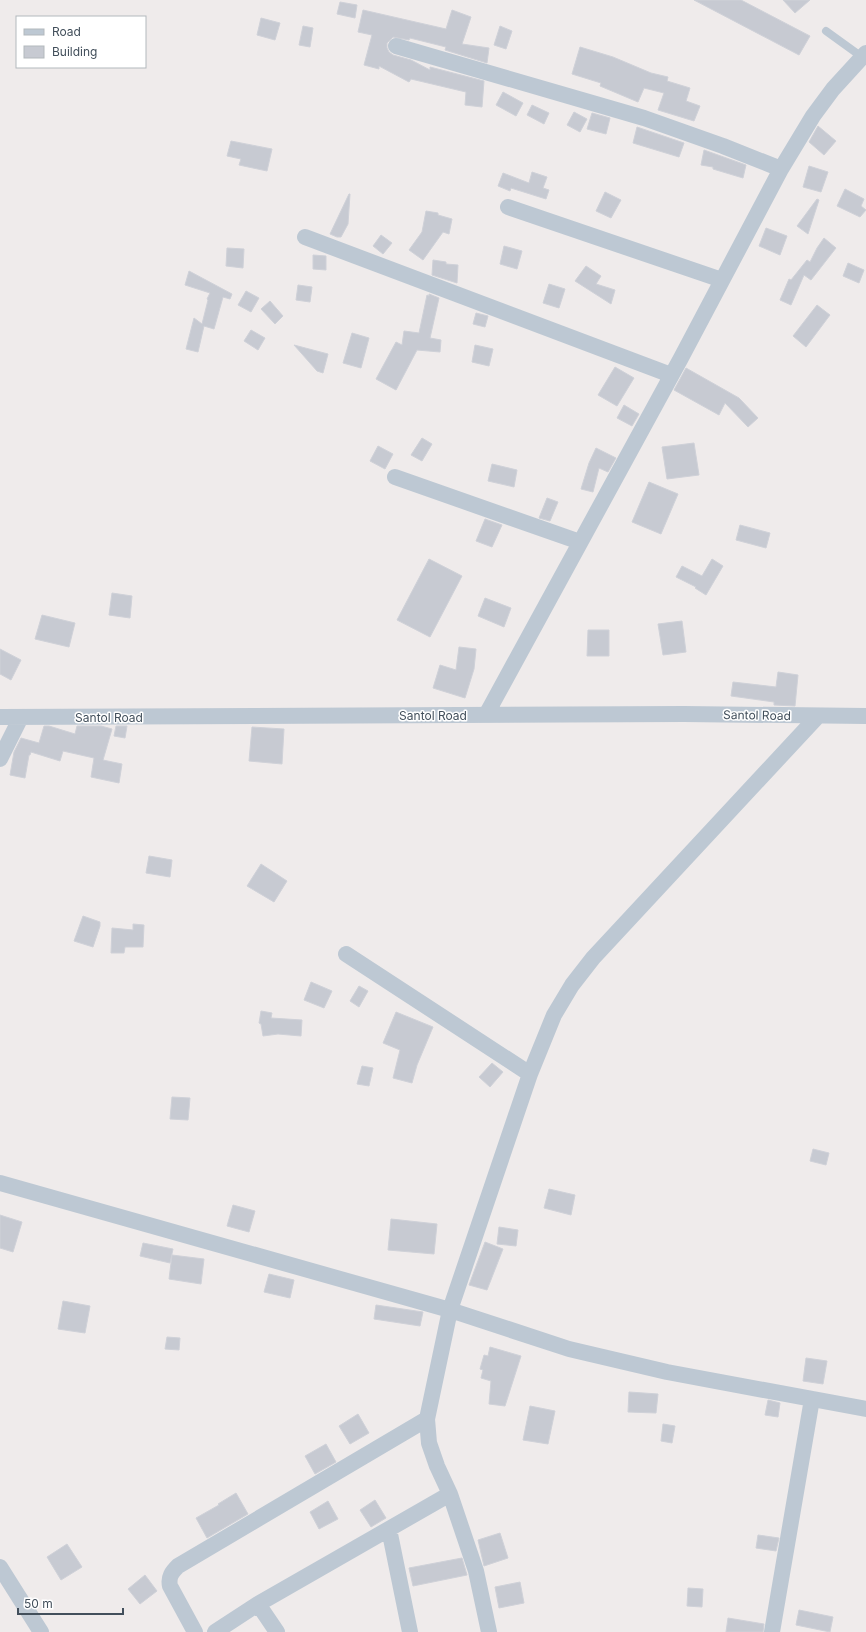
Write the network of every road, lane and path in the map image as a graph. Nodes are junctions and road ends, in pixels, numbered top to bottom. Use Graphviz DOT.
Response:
graph roads {
  1 [pos="826,31"];
  2 [pos="396,46"];
  3 [pos="864,55"];
  4 [pos="781,169"];
  5 [pos="508,207"];
  6 [pos="305,238"];
  7 [pos="722,280"];
  8 [pos="671,376"];
  9 [pos="395,477"];
  10 [pos="580,542"];
  11 [pos="486,715"];
  12 [pos="818,716"];
  13 [pos="866,716"];
  14 [pos="0,717"];
  15 [pos="21,717"];
  16 [pos="0,759"];
  17 [pos="346,954"];
  18 [pos="530,1074"];
  19 [pos="0,1183"];
  20 [pos="450,1310"];
  21 [pos="812,1399"];
  22 [pos="866,1408"];
  23 [pos="426,1419"];
  24 [pos="450,1494"];
  25 [pos="388,1529"];
  26 [pos="0,1567"];
  27 [pos="258,1604"];
  28 [pos="41,1632"];
  29 [pos="195,1632"];
  30 [pos="215,1632"];
  31 [pos="277,1632"];
  32 [pos="410,1632"];
  33 [pos="489,1632"];
  34 [pos="772,1632"];
  1 -- 3 [label="lane"];
  2 -- 4 [label="street"];
  3 -- 4 [label="street"];
  4 -- 7 [label="street"];
  5 -- 7 [label="street"];
  6 -- 8 [label="street"];
  7 -- 8 [label="street"];
  8 -- 10 [label="street"];
  9 -- 10 [label="street"];
  10 -- 11 [label="street"];
  11 -- 12 [label="street, Santol Road"];
  11 -- 15 [label="street, Santol Road"];
  12 -- 13 [label="street, Santol Road"];
  12 -- 18 [label="street"];
  14 -- 15 [label="street, Santol Road"];
  15 -- 16 [label="street"];
  17 -- 18 [label="street"];
  18 -- 20 [label="street"];
  19 -- 20 [label="street"];
  20 -- 21 [label="street"];
  20 -- 23 [label="street"];
  21 -- 22 [label="street"];
  21 -- 34 [label="street"];
  23 -- 24 [label="street"];
  23 -- 29 [label="street"];
  24 -- 25 [label="street"];
  24 -- 33 [label="street"];
  25 -- 27 [label="street"];
  25 -- 32 [label="street"];
  26 -- 28 [label="street"];
  27 -- 30 [label="street"];
  27 -- 31 [label="street"];
}
